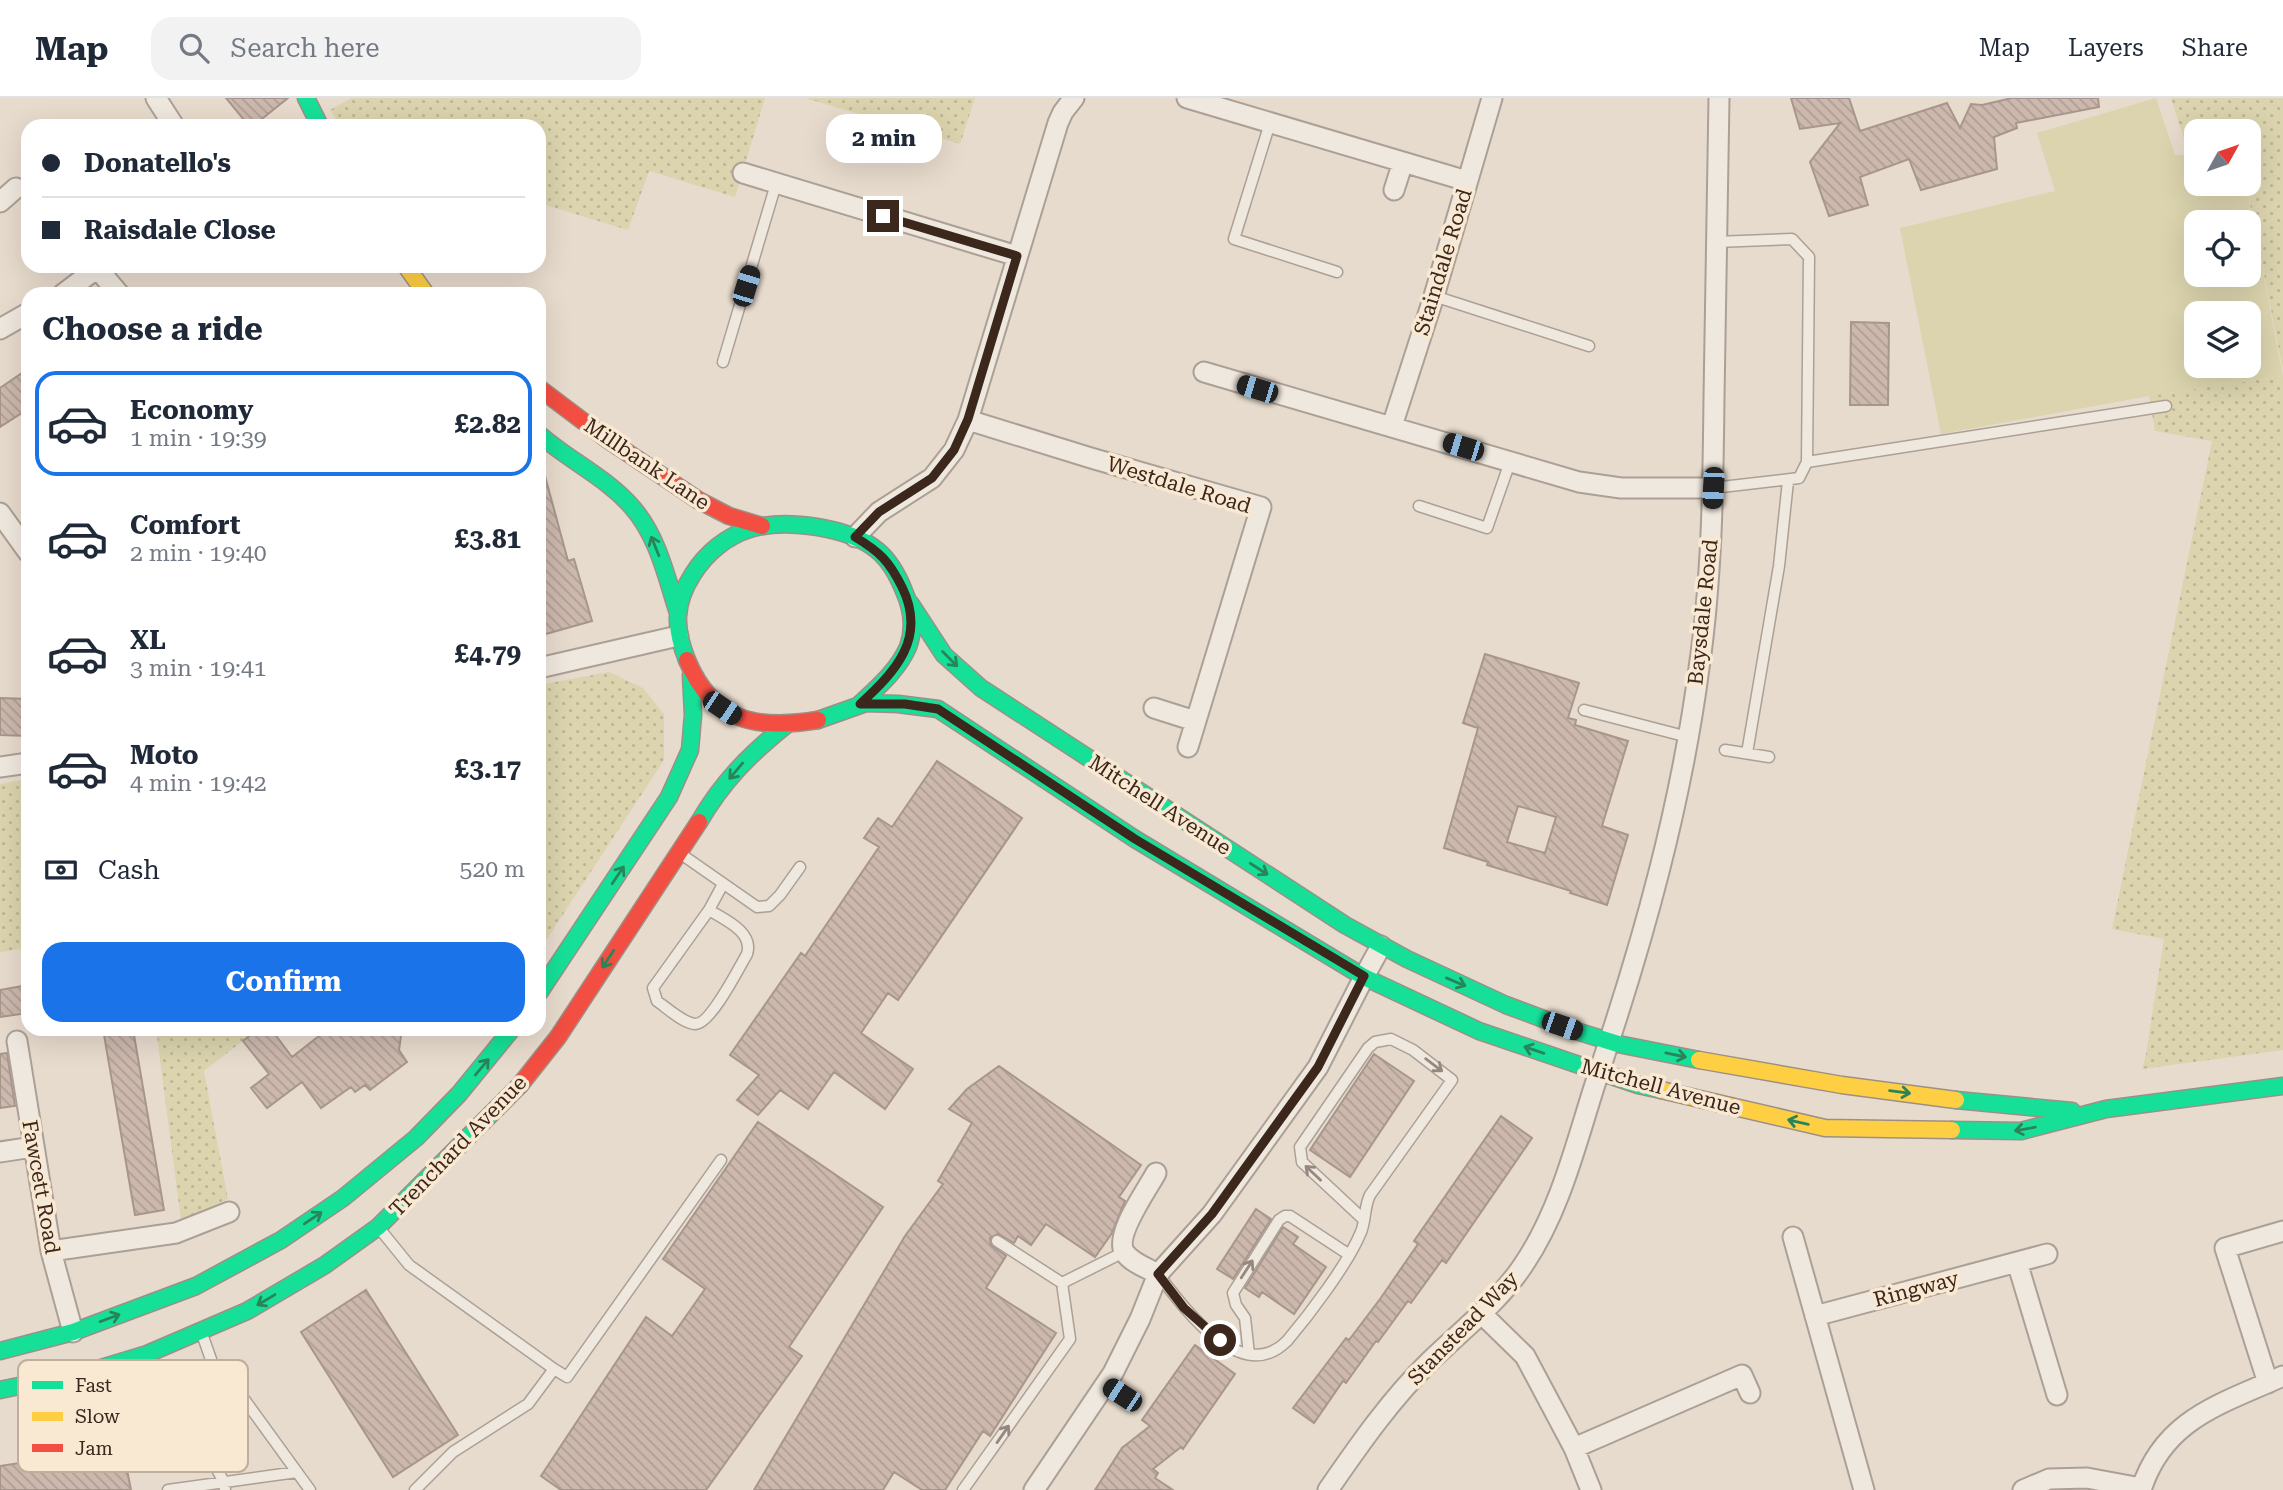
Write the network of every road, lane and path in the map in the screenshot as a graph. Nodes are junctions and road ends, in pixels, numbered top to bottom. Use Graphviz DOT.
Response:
graph roads {
  1 [pos="156,98"];
  2 [pos="306,98"];
  3 [pos="1074,98"];
  4 [pos="1187,98"];
  5 [pos="1492,98"];
  6 [pos="1718,98"];
  7 [pos="170,119"];
  8 [pos="316,119"];
  9 [pos="1270,123"];
  10 [pos="1403,162"];
  11 [pos="743,173"];
  12 [pos="1467,181"];
  13 [pos="776,184"];
  14 [pos="16,188"];
  15 [pos="1394,190"];
  16 [pos="0,202"];
  17 [pos="1716,242"];
  18 [pos="1017,256"];
  19 [pos="1337,272"];
  20 [pos="90,273"];
  21 [pos="103,273"];
  22 [pos="72,287"];
  23 [pos="114,287"];
  24 [pos="1434,296"];
  25 [pos="21,315"];
  26 [pos="2,321"];
  27 [pos="1589,346"];
  28 [pos="723,362"];
  29 [pos="1204,372"];
  30 [pos="546,393"];
  31 [pos="2166,406"];
  32 [pos="968,419"];
  33 [pos="1392,426"];
  34 [pos="546,441"];
  35 [pos="1510,462"];
  36 [pos="1807,462"];
  37 [pos="1788,481"];
  38 [pos="1713,488"];
  39 [pos="1419,506"];
  40 [pos="0,513"];
  41 [pos="762,526"];
  42 [pos="855,537"];
  43 [pos="21,542"];
  44 [pos="910,603"];
  45 [pos="677,610"];
  46 [pos="678,636"];
  47 [pos="546,666"];
  48 [pos="691,671"];
  49 [pos="860,704"];
  50 [pos="1154,708"];
  51 [pos="1584,710"];
  52 [pos="1195,720"];
  53 [pos="786,725"];
  54 [pos="1689,737"];
  55 [pos="1188,747"];
  56 [pos="1725,750"];
  57 [pos="1747,753"];
  58 [pos="1769,757"];
  59 [pos="21,764"];
  60 [pos="0,767"];
  61 [pos="680,853"];
  62 [pos="800,867"];
  63 [pos="723,884"];
  64 [pos="709,910"];
  65 [pos="1381,946"];
  66 [pos="1364,976"];
  67 [pos="546,982"];
  68 [pos="506,1036"];
  69 [pos="17,1041"];
  70 [pos="1609,1042"];
  71 [pos="1598,1072"];
  72 [pos="2283,1086"];
  73 [pos="2091,1112"];
  74 [pos="33,1147"];
  75 [pos="0,1152"];
  76 [pos="721,1160"];
  77 [pos="1156,1173"];
  78 [pos="229,1212"];
  79 [pos="1363,1219"];
  80 [pos="378,1227"];
  81 [pos="2283,1231"];
  82 [pos="1793,1237"];
  83 [pos="997,1241"];
  84 [pos="51,1251"];
  85 [pos="1124,1252"];
  86 [pos="1348,1254"];
  87 [pos="2046,1254"];
  88 [pos="2017,1262"];
  89 [pos="1158,1274"];
  90 [pos="1062,1283"];
  91 [pos="1482,1314"];
  92 [pos="1815,1316"];
  93 [pos="201,1331"];
  94 [pos="73,1332"];
  95 [pos="0,1351"];
  96 [pos="1249,1354"];
  97 [pos="128,1360"];
  98 [pos="211,1360"];
  99 [pos="554,1369"];
  100 [pos="2275,1380"];
  101 [pos="1105,1384"];
  102 [pos="18,1386"];
  103 [pos="0,1390"];
  104 [pos="1750,1393"];
  105 [pos="1122,1395"];
  106 [pos="2057,1395"];
  107 [pos="248,1404"];
  108 [pos="1574,1448"];
  109 [pos="297,1472"];
  110 [pos="225,1486"];
  111 [pos="1040,1488"];
  112 [pos="2141,1489"];
  113 [pos="168,1490"];
  114 [pos="310,1490"];
  115 [pos="415,1490"];
  116 [pos="963,1490"];
  117 [pos="1328,1490"];
  118 [pos="1591,1490"];
  119 [pos="1864,1490"];
  120 [pos="2023,1490"];
  1 -- 7 [label="street"];
  2 -- 8 [label="street"];
  3 -- 18 [label="street"];
  4 -- 9 [label="street"];
  5 -- 12 [label="street, Staindale Road"];
  6 -- 17 [label="street, Baysdale Road"];
  9 -- 10 [label="street"];
  9 -- 19 [label="lane"];
  10 -- 12 [label="street"];
  10 -- 15 [label="street"];
  11 -- 13 [label="street"];
  12 -- 24 [label="street, Staindale Road"];
  13 -- 18 [label="street"];
  13 -- 28 [label="lane"];
  14 -- 16 [label="street"];
  17 -- 36 [label="lane"];
  17 -- 38 [label="street, Baysdale Road"];
  18 -- 32 [label="street"];
  20 -- 22 [label="street"];
  21 -- 23 [label="street"];
  24 -- 27 [label="lane"];
  24 -- 33 [label="street, Staindale Road"];
  25 -- 26 [label="street"];
  29 -- 33 [label="street"];
  30 -- 41 [label="street, Millbank Lane"];
  31 -- 36 [label="lane"];
  32 -- 42 [label="street"];
  32 -- 52 [label="street, Westdale Road"];
  33 -- 35 [label="street"];
  45 -- 34 [label="street, Millbank Lane, one-way"];
  35 -- 38 [label="street"];
  35 -- 39 [label="lane"];
  36 -- 37 [label="lane"];
  37 -- 38 [label="lane"];
  37 -- 57 [label="lane"];
  38 -- 54 [label="street, Baysdale Road"];
  40 -- 43 [label="street"];
  41 -- 42 [label="street, Mitchell Avenue"];
  41 -- 45 [label="street, Mitchell Avenue"];
  42 -- 44 [label="street, Mitchell Avenue"];
  44 -- 49 [label="street, Mitchell Avenue"];
  44 -- 65 [label="street, Mitchell Avenue, one-way"];
  45 -- 46 [label="street, Mitchell Avenue"];
  46 -- 47 [label="street"];
  46 -- 48 [label="street, Mitchell Avenue"];
  48 -- 53 [label="street, Mitchell Avenue"];
  67 -- 48 [label="street, one-way"];
  49 -- 53 [label="street, Mitchell Avenue"];
  49 -- 66 [label="street, Mitchell Avenue"];
  50 -- 52 [label="street"];
  51 -- 54 [label="lane"];
  52 -- 55 [label="street, Westdale Road"];
  53 -- 61 [label="street, Trenchard Avenue, one-way"];
  54 -- 70 [label="street, Baysdale Road"];
  56 -- 57 [label="lane"];
  57 -- 58 [label="lane"];
  59 -- 60 [label="street"];
  61 -- 63 [label="lane"];
  61 -- 80 [label="street, Trenchard Avenue, one-way"];
  62 -- 63 [label="lane"];
  63 -- 64 [label="lane"];
  64 -- 64 [label="lane"];
  65 -- 66 [label="street"];
  65 -- 70 [label="street, Mitchell Avenue, one-way"];
  71 -- 66 [label="street, Mitchell Avenue, one-way"];
  66 -- 89 [label="street"];
  94 -- 68 [label="street, Trenchard Avenue, one-way"];
  69 -- 74 [label="street, Fawcett Road"];
  70 -- 71 [label="street, Baysdale Road"];
  70 -- 73 [label="street, Mitchell Avenue, one-way"];
  73 -- 71 [label="street, Mitchell Avenue, one-way"];
  71 -- 91 [label="street, Stanstead Way"];
  72 -- 73 [label="street, Mitchell Avenue"];
  74 -- 75 [label="street"];
  74 -- 84 [label="street, Fawcett Road"];
  76 -- 99 [label="lane"];
  77 -- 85 [label="street"];
  78 -- 84 [label="street"];
  79 -- 79 [label="lane, one-way"];
  79 -- 86 [label="lane"];
  80 -- 93 [label="street, Trenchard Avenue, one-way"];
  80 -- 99 [label="lane"];
  81 -- 100 [label="street"];
  82 -- 92 [label="street"];
  83 -- 90 [label="lane"];
  84 -- 94 [label="street, Fawcett Road"];
  85 -- 89 [label="street"];
  85 -- 90 [label="lane"];
  86 -- 96 [label="lane"];
  96 -- 86 [label="lane, one-way"];
  87 -- 88 [label="street, Ringway"];
  88 -- 92 [label="street, Ringway"];
  88 -- 106 [label="street"];
  89 -- 96 [label="lane"];
  89 -- 101 [label="street"];
  116 -- 90 [label="lane, one-way"];
  91 -- 108 [label="street"];
  91 -- 117 [label="street, Stanstead Way"];
  92 -- 119 [label="street"];
  93 -- 97 [label="street, Trenchard Avenue"];
  93 -- 98 [label="lane"];
  94 -- 95 [label="street, Trenchard Avenue"];
  99 -- 115 [label="lane"];
  100 -- 112 [label="street"];
  101 -- 105 [label="lane"];
  101 -- 111 [label="street"];
  102 -- 103 [label="street, Trenchard Avenue"];
  104 -- 108 [label="street"];
  107 -- 109 [label="lane"];
  108 -- 118 [label="street"];
  109 -- 110 [label="lane"];
  109 -- 114 [label="lane"];
  110 -- 113 [label="lane"];
  112 -- 120 [label="street"];
}
